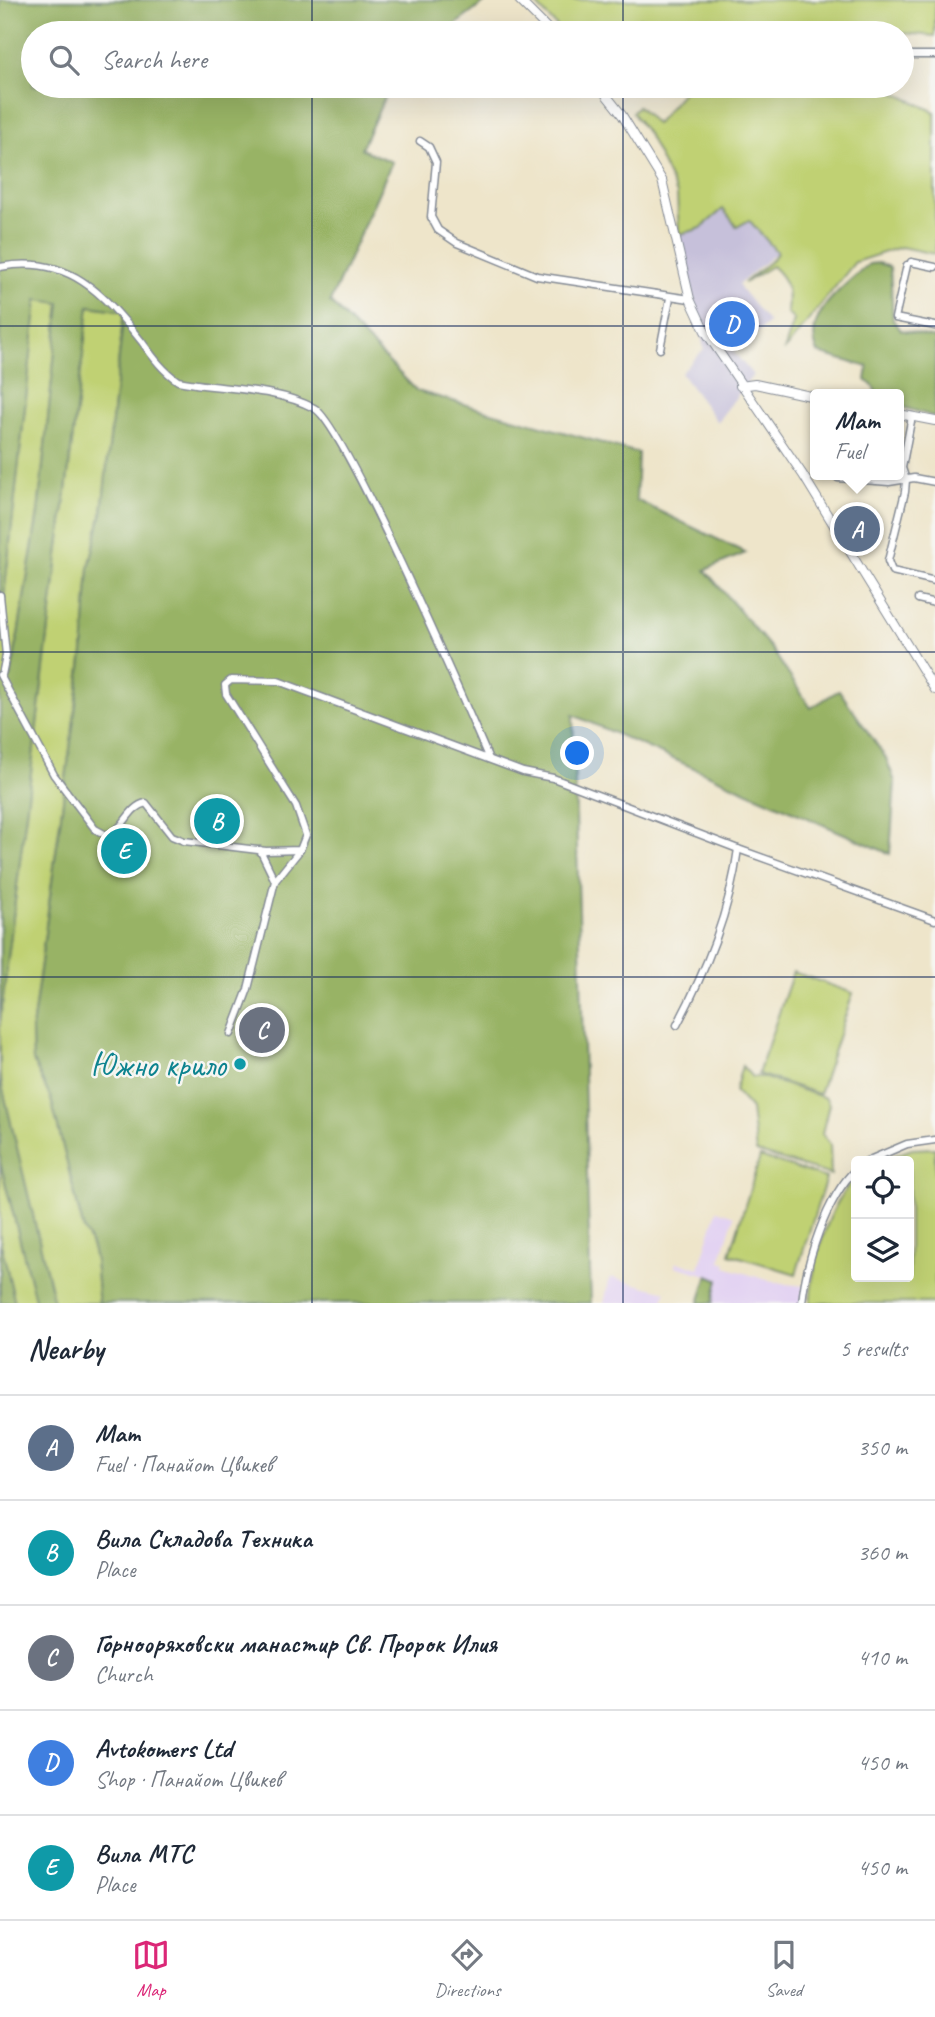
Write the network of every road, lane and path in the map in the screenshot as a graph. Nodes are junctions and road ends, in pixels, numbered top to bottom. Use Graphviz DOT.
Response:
graph roads {
  1 [pos="519,0"];
  2 [pos="540,21"];
  3 [pos="914,55"];
  4 [pos="935,55"];
  5 [pos="609,98"];
  6 [pos="420,141"];
  7 [pos="0,267"];
  8 [pos="935,267"];
  9 [pos="670,298"];
  10 [pos="690,299"];
  11 [pos="935,326"];
  12 [pos="660,349"];
  13 [pos="740,386"];
  14 [pos="810,396"];
  15 [pos="904,415"];
  16 [pos="912,416"];
  17 [pos="935,421"];
  18 [pos="904,458"];
  19 [pos="904,474"];
  20 [pos="864,480"];
  21 [pos="906,480"];
  22 [pos="935,482"];
  23 [pos="935,581"];
  24 [pos="0,595"];
  25 [pos="918,599"];
  26 [pos="935,603"];
  27 [pos="1,675"];
  28 [pos="935,690"];
  29 [pos="489,759"];
  30 [pos="737,849"];
  31 [pos="260,850"];
  32 [pos="300,850"];
  33 [pos="275,881"];
  34 [pos="935,920"];
  35 [pos="677,1025"];
  36 [pos="231,1034"];
  37 [pos="935,1140"];
  38 [pos="879,1156"];
  39 [pos="851,1175"];
  40 [pos="802,1303"];
  1 -- 2 [label="street"];
  3 -- 4 [label="street"];
  5 -- 10 [label="street"];
  6 -- 9 [label="street"];
  7 -- 29 [label="street"];
  8 -- 11 [label="street"];
  9 -- 10 [label="street"];
  9 -- 12 [label="street"];
  10 -- 13 [label="street"];
  13 -- 14 [label="street"];
  13 -- 28 [label="street"];
  15 -- 16 [label="street"];
  16 -- 17 [label="street"];
  16 -- 18 [label="street"];
  19 -- 21 [label="street"];
  20 -- 21 [label="street"];
  21 -- 22 [label="street"];
  21 -- 23 [label="street"];
  24 -- 27 [label="street"];
  25 -- 26 [label="street"];
  27 -- 31 [label="street"];
  29 -- 30 [label="street"];
  29 -- 32 [label="street"];
  30 -- 34 [label="street"];
  30 -- 35 [label="street"];
  31 -- 32 [label="street"];
  31 -- 33 [label="street"];
  32 -- 33 [label="street"];
  33 -- 36 [label="street"];
  37 -- 38 [label="street"];
  39 -- 40 [label="street"];
}
